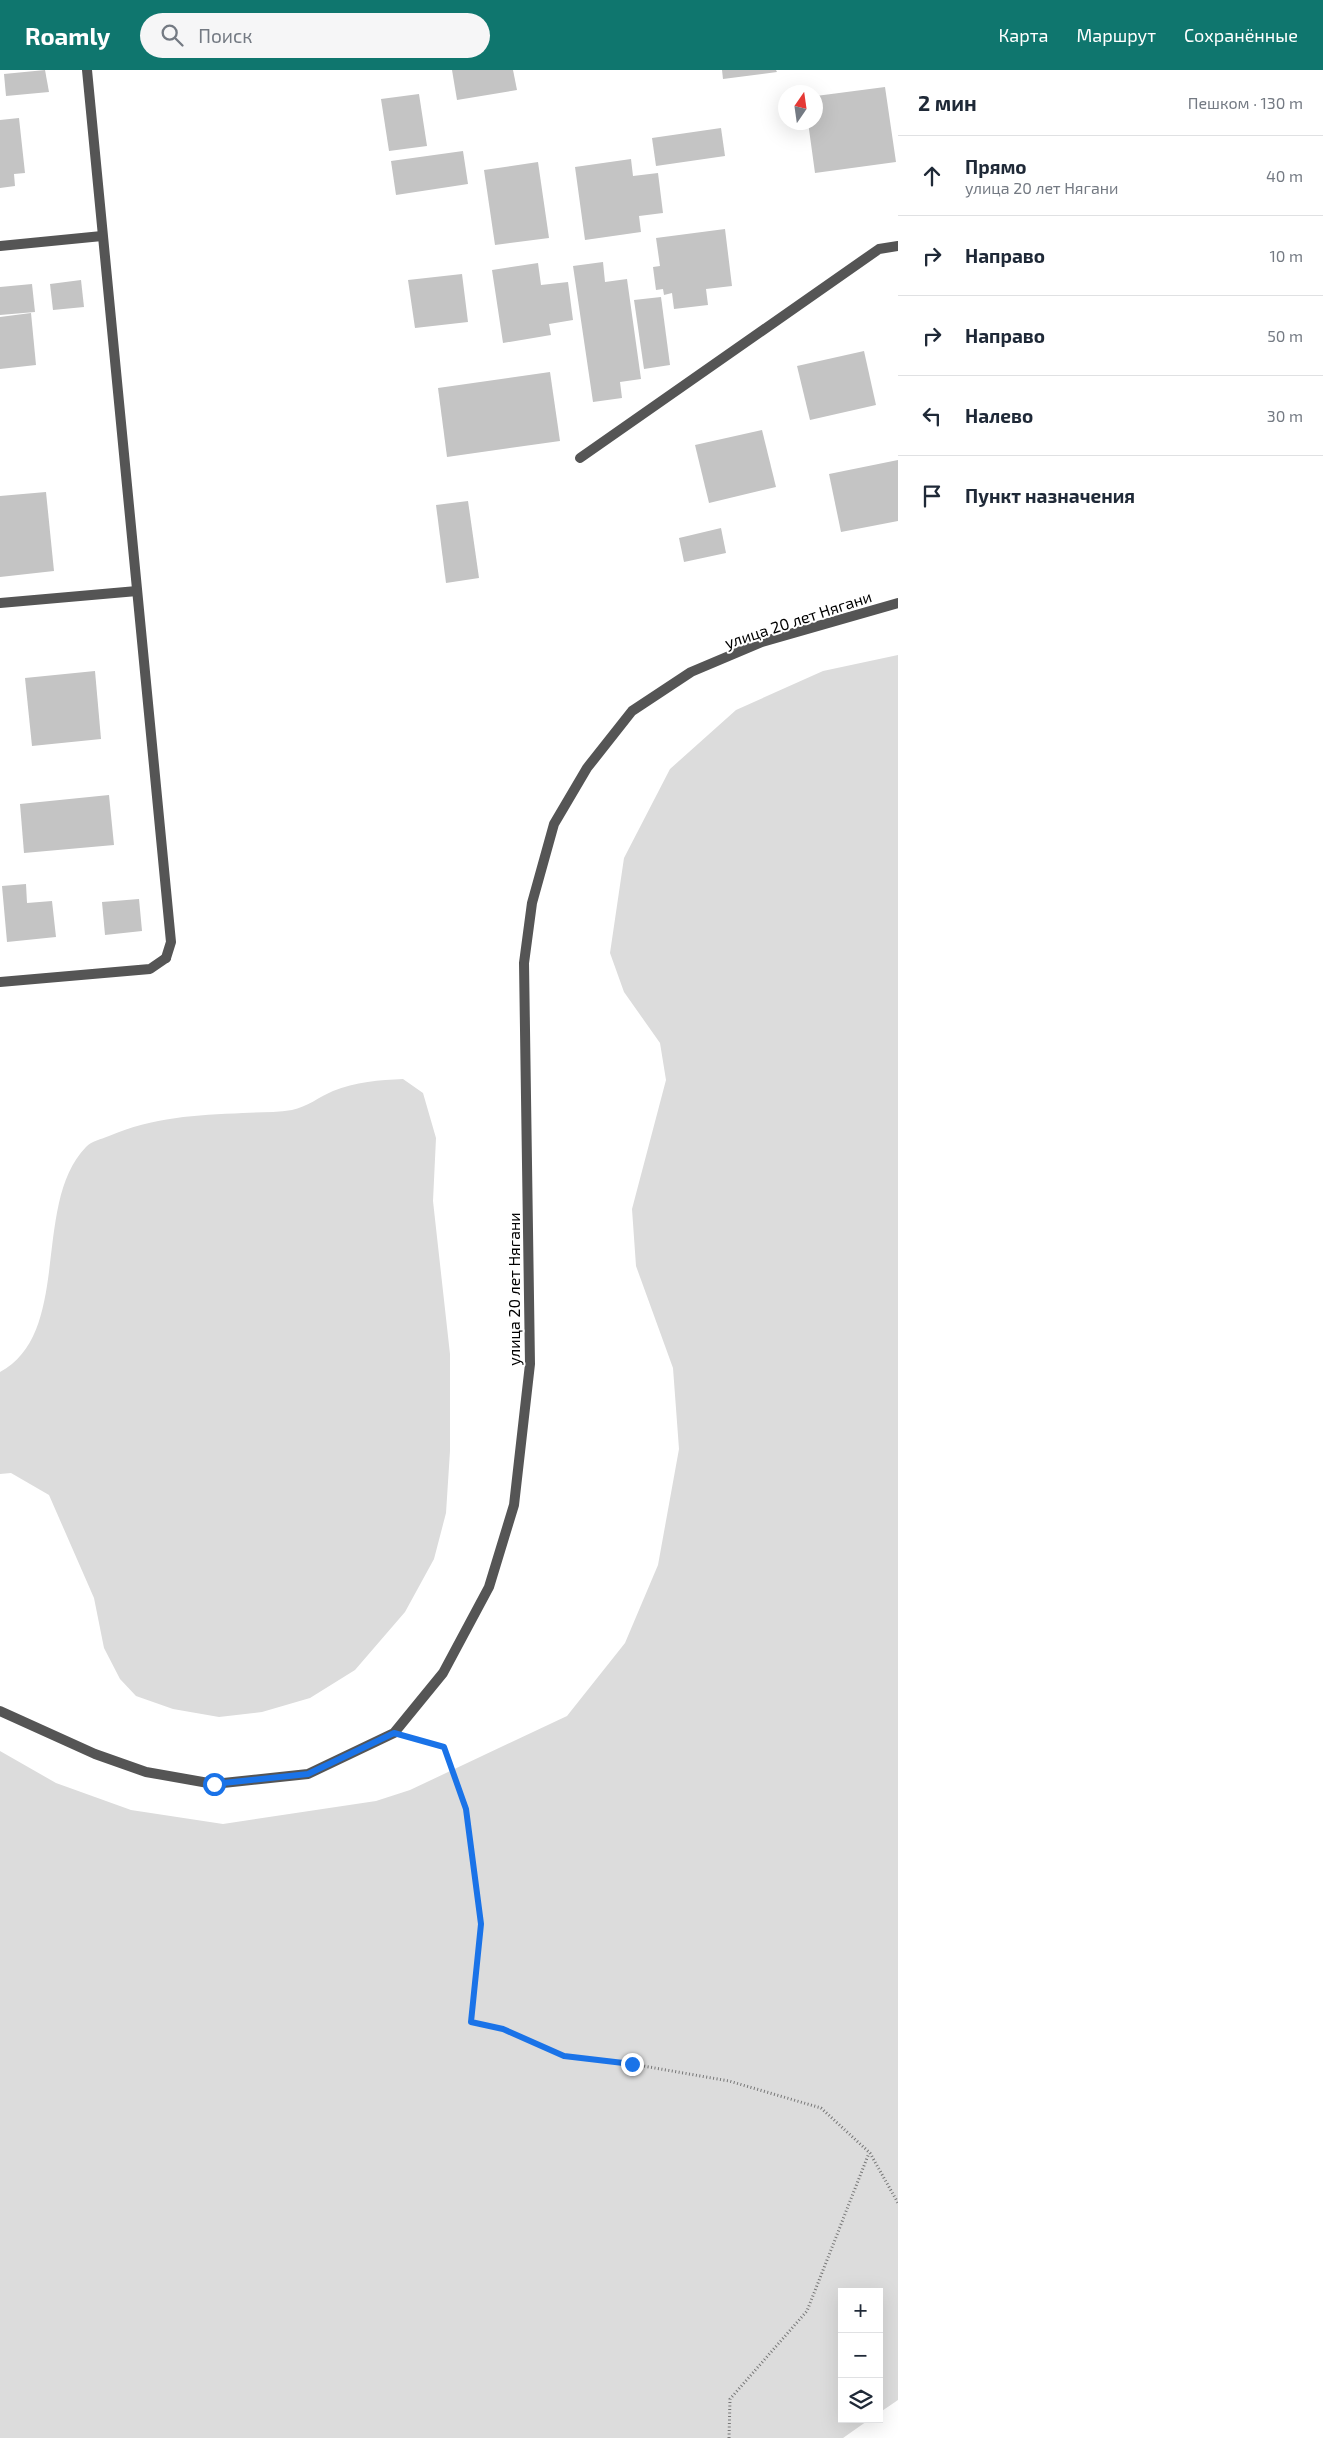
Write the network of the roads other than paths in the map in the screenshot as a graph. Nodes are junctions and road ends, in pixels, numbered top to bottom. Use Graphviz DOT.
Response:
graph roads {
  1 [pos="87,70"];
  2 [pos="102,236"];
  3 [pos="0,246"];
  4 [pos="898,246"];
  5 [pos="580,458"];
  6 [pos="137,591"];
  7 [pos="898,602"];
  8 [pos="0,603"];
  9 [pos="0,982"];
  10 [pos="0,1711"];
  1 -- 2 [label="street"];
  2 -- 3 [label="street"];
  2 -- 6 [label="street"];
  4 -- 5 [label="street"];
  6 -- 8 [label="street"];
  6 -- 9 [label="street"];
  7 -- 10 [label="street, улица 20 лет Нягани"];
}
